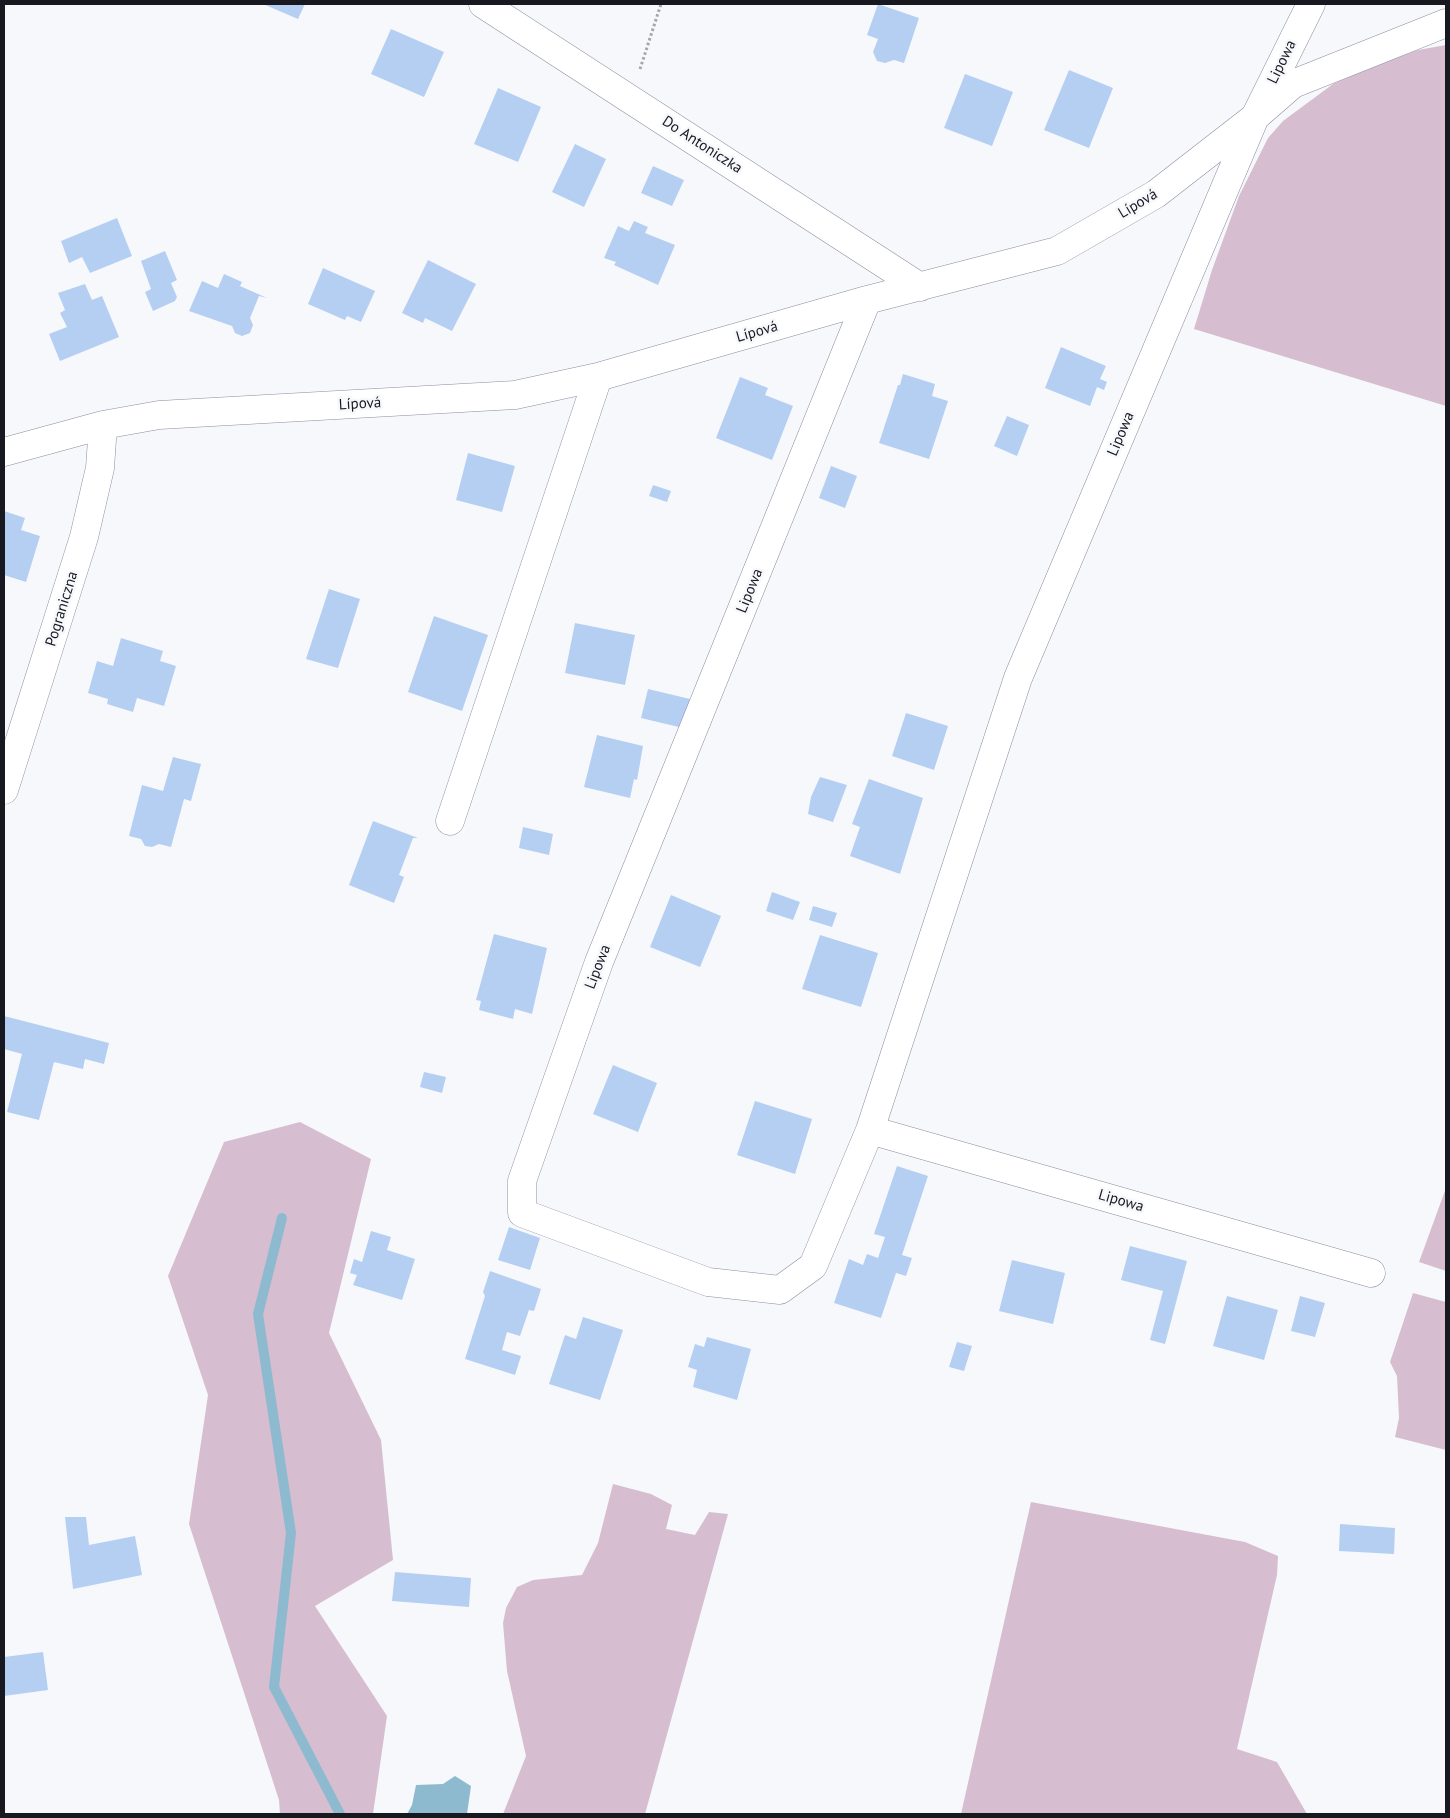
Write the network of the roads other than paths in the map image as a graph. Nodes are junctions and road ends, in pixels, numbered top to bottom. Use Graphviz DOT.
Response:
graph roads {
  1 [pos="483,4"];
  2 [pos="1311,4"];
  3 [pos="1446,23"];
  4 [pos="1255,117"];
  5 [pos="920,287"];
  6 [pos="868,300"];
  7 [pos="598,378"];
  8 [pos="103,425"];
  9 [pos="4,452"];
  10 [pos="4,790"];
  11 [pos="450,821"];
  12 [pos="870,1130"];
  13 [pos="1371,1273"];
  1 -- 5 [label="street, Do Antoniczka"];
  2 -- 4 [label="street, Lipowa"];
  3 -- 4 [label="street, Lípová"];
  4 -- 5 [label="street, Lípová"];
  4 -- 12 [label="street, Lipowa"];
  5 -- 6 [label="street, Lípová"];
  6 -- 7 [label="street, Lípová"];
  6 -- 12 [label="street, Lipowa"];
  7 -- 8 [label="street, Lípová"];
  7 -- 11 [label="street"];
  8 -- 9 [label="street, Lípová"];
  8 -- 10 [label="street, Pograniczna"];
  12 -- 13 [label="street, Lipowa"];
}
